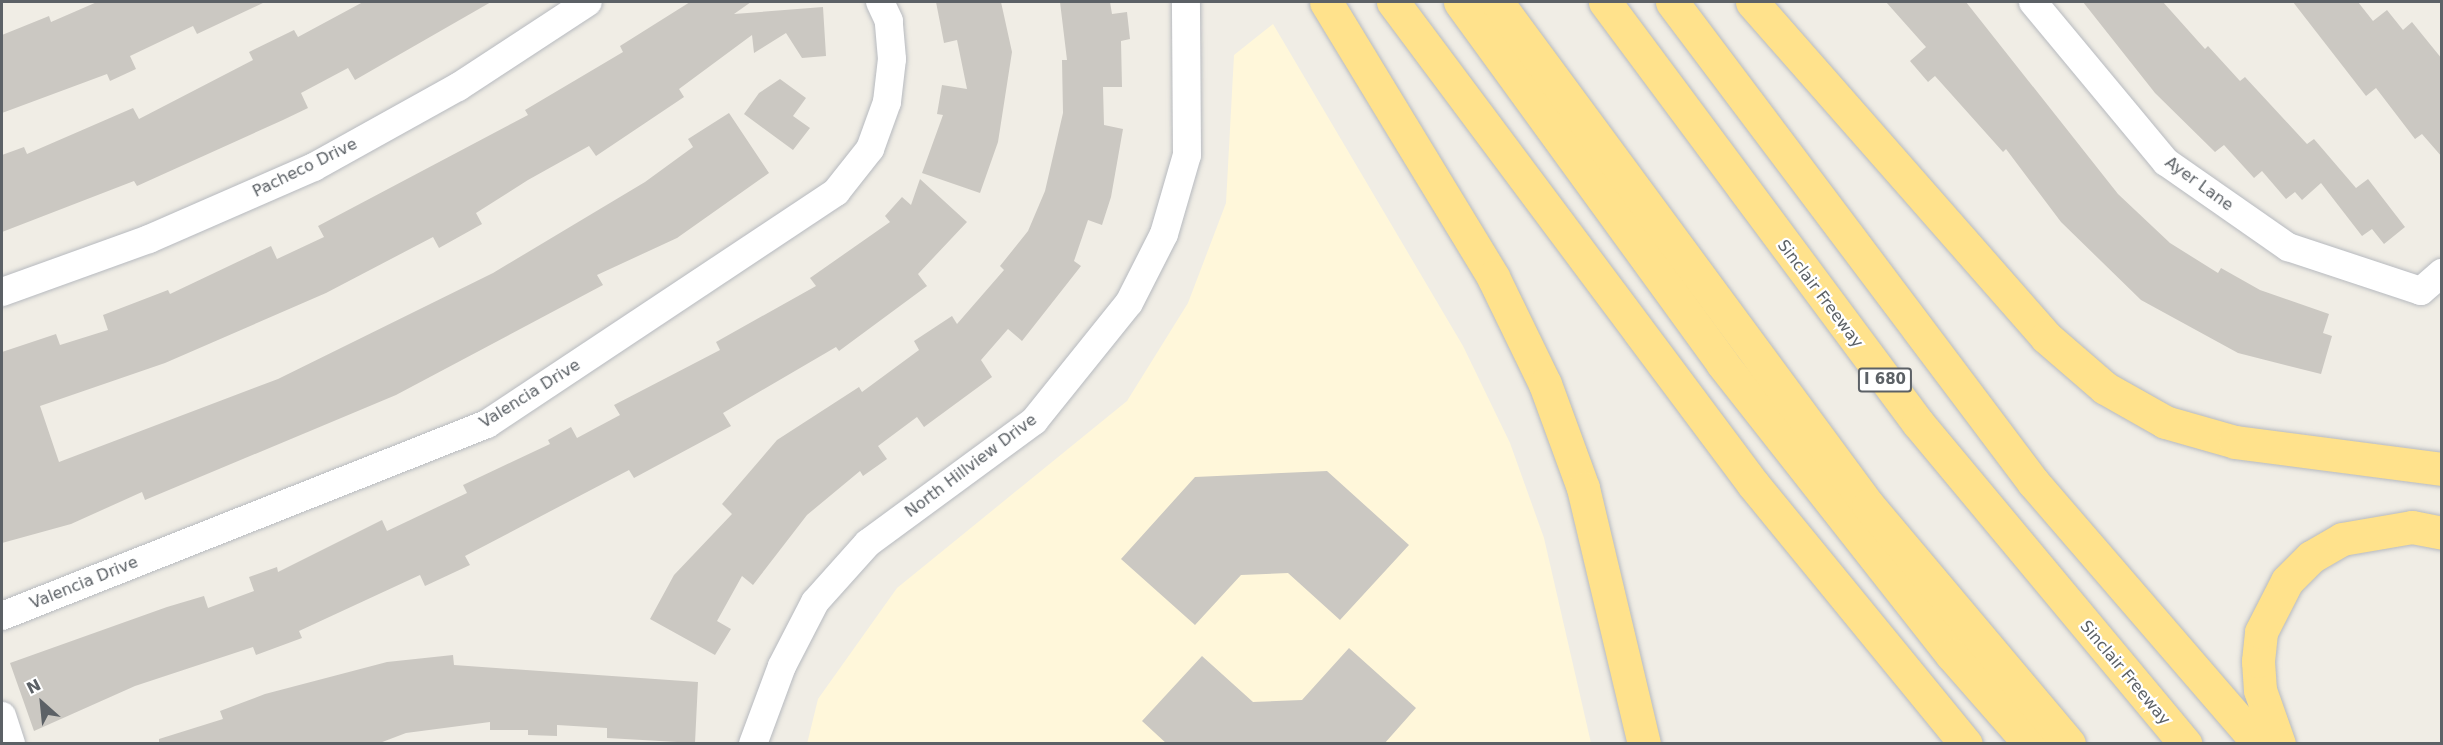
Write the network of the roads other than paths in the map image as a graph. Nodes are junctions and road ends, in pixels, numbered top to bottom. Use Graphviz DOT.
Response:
graph roads {
  1 [pos="588,2"];
  2 [pos="880,2"];
  3 [pos="1186,2"];
  4 [pos="1326,2"];
  5 [pos="1393,2"];
  6 [pos="1460,2"];
  7 [pos="1497,2"];
  8 [pos="1605,2"];
  9 [pos="1672,2"];
  10 [pos="1752,2"];
  11 [pos="2033,2"];
  12 [pos="2431,282"];
  13 [pos="2,292"];
  14 [pos="2442,469"];
  15 [pos="2442,533"];
  16 [pos="2,616"];
  17 [pos="2,716"];
  18 [pos="11,744"];
  19 [pos="753,744"];
  20 [pos="1644,744"];
  21 [pos="1966,744"];
  22 [pos="2030,744"];
  23 [pos="2069,744"];
  24 [pos="2186,744"];
  25 [pos="2259,744"];
  26 [pos="2279,744"];
  1 -- 13 [label="street, Pacheco Drive"];
  2 -- 16 [label="street, Valencia Drive"];
  3 -- 19 [label="street, North Hillview Drive"];
  4 -- 20 [label="highway"];
  5 -- 21 [label="highway"];
  6 -- 22 [label="highway"];
  7 -- 23 [label="highway"];
  8 -- 24 [label="highway, Sinclair Freeway / I 680"];
  9 -- 25 [label="highway"];
  10 -- 14 [label="highway"];
  11 -- 12 [label="street, Ayer Lane"];
  15 -- 26 [label="highway"];
  17 -- 18 [label="street"];
}
